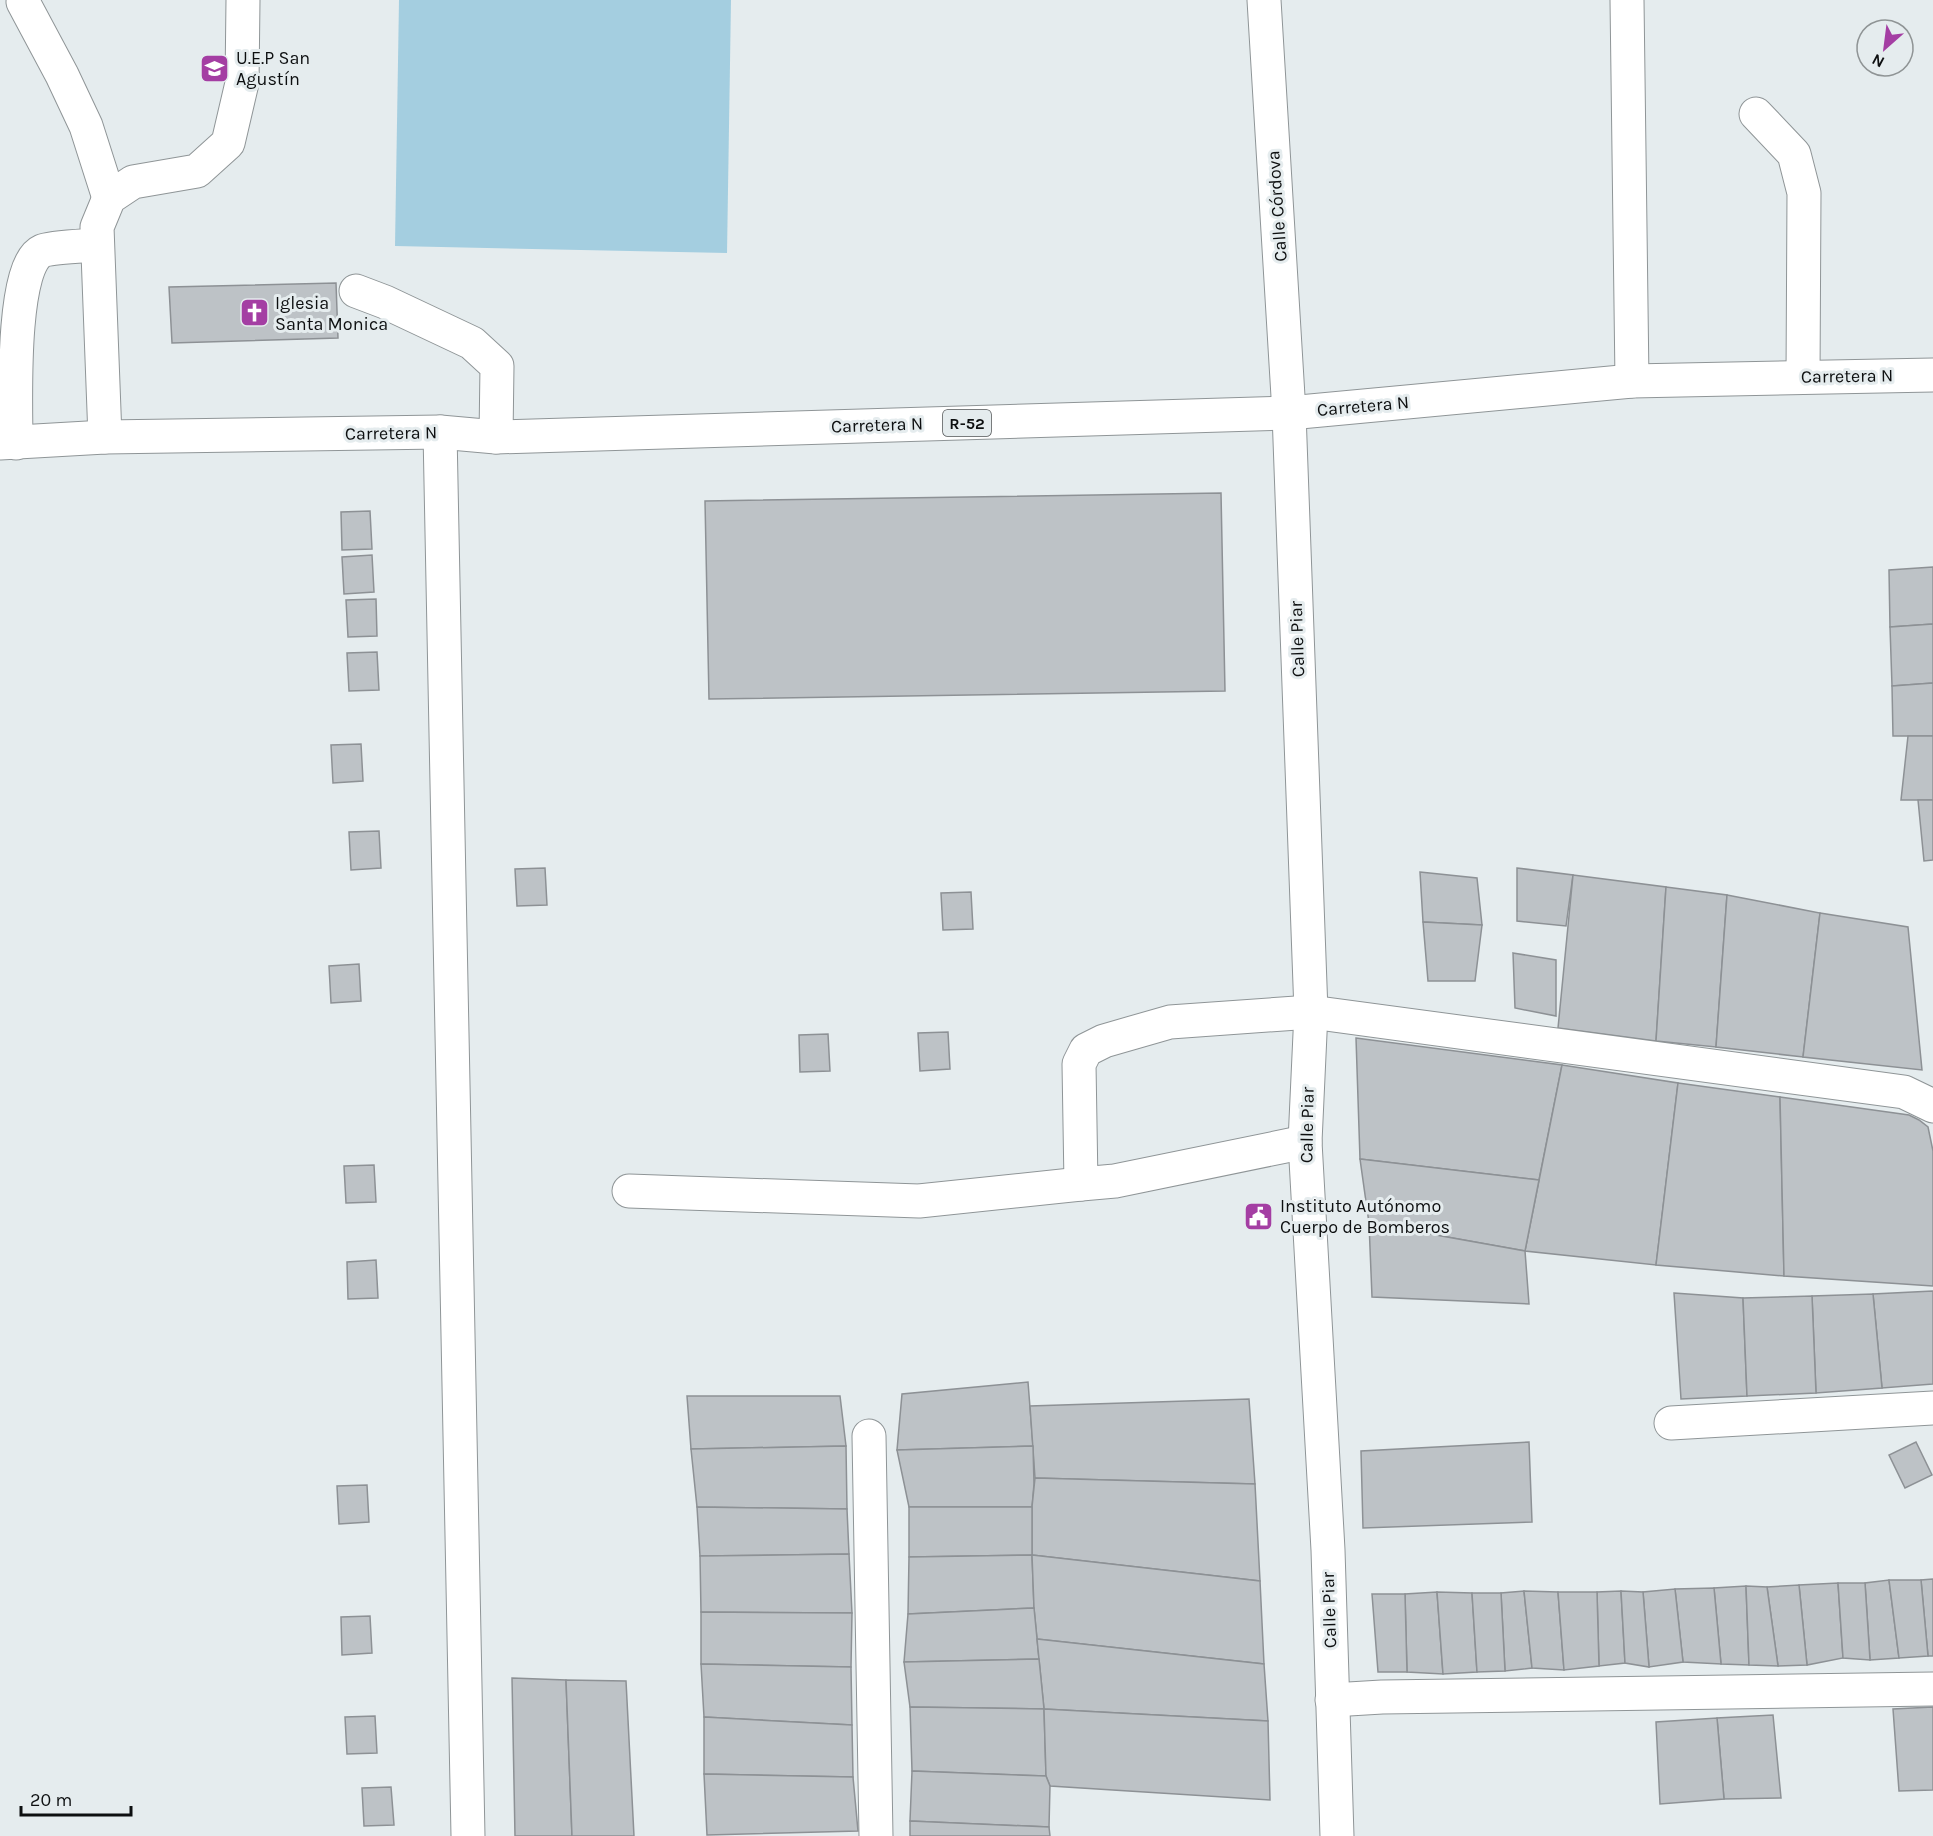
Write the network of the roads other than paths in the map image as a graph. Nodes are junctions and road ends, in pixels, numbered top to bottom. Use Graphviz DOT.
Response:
graph roads {
  1 [pos="243,0"];
  2 [pos="1264,0"];
  3 [pos="1627,0"];
  4 [pos="23,2"];
  5 [pos="1756,114"];
  6 [pos="110,198"];
  7 [pos="98,245"];
  8 [pos="356,291"];
  9 [pos="1933,375"];
  10 [pos="1803,376"];
  11 [pos="1632,381"];
  12 [pos="1290,413"];
  13 [pos="441,432"];
  14 [pos="105,437"];
  15 [pos="496,437"];
  16 [pos="8,443"];
  17 [pos="1311,1012"];
  18 [pos="1933,1106"];
  19 [pos="1305,1142"];
  20 [pos="1081,1184"];
  21 [pos="629,1191"];
  22 [pos="1933,1408"];
  23 [pos="1671,1423"];
  24 [pos="868,1436"];
  25 [pos="1933,1689"];
  26 [pos="1332,1700"];
  27 [pos="468,1836"];
  28 [pos="876,1836"];
  29 [pos="1337,1836"];
  1 -- 6 [label="street"];
  2 -- 12 [label="street, Calle Córdova"];
  3 -- 11 [label="street"];
  4 -- 6 [label="street"];
  5 -- 10 [label="street"];
  6 -- 7 [label="street"];
  7 -- 14 [label="street"];
  7 -- 16 [label="street"];
  8 -- 15 [label="street"];
  9 -- 10 [label="street, Carretera N / R-52"];
  10 -- 11 [label="street, Carretera N / R-52"];
  11 -- 12 [label="street, Carretera N / R-52"];
  12 -- 15 [label="street, Carretera N / R-52"];
  12 -- 17 [label="street, Calle Piar"];
  13 -- 14 [label="street, Carretera N / R-52"];
  13 -- 15 [label="street, Carretera N / R-52"];
  13 -- 27 [label="street"];
  14 -- 16 [label="street, Carretera N / R-52"];
  17 -- 18 [label="street"];
  17 -- 19 [label="street, Calle Piar"];
  17 -- 20 [label="street"];
  19 -- 20 [label="street"];
  19 -- 26 [label="street, Calle Piar"];
  20 -- 21 [label="street"];
  22 -- 23 [label="street"];
  24 -- 28 [label="street"];
  25 -- 26 [label="street"];
  26 -- 29 [label="street, Calle Piar"];
}
